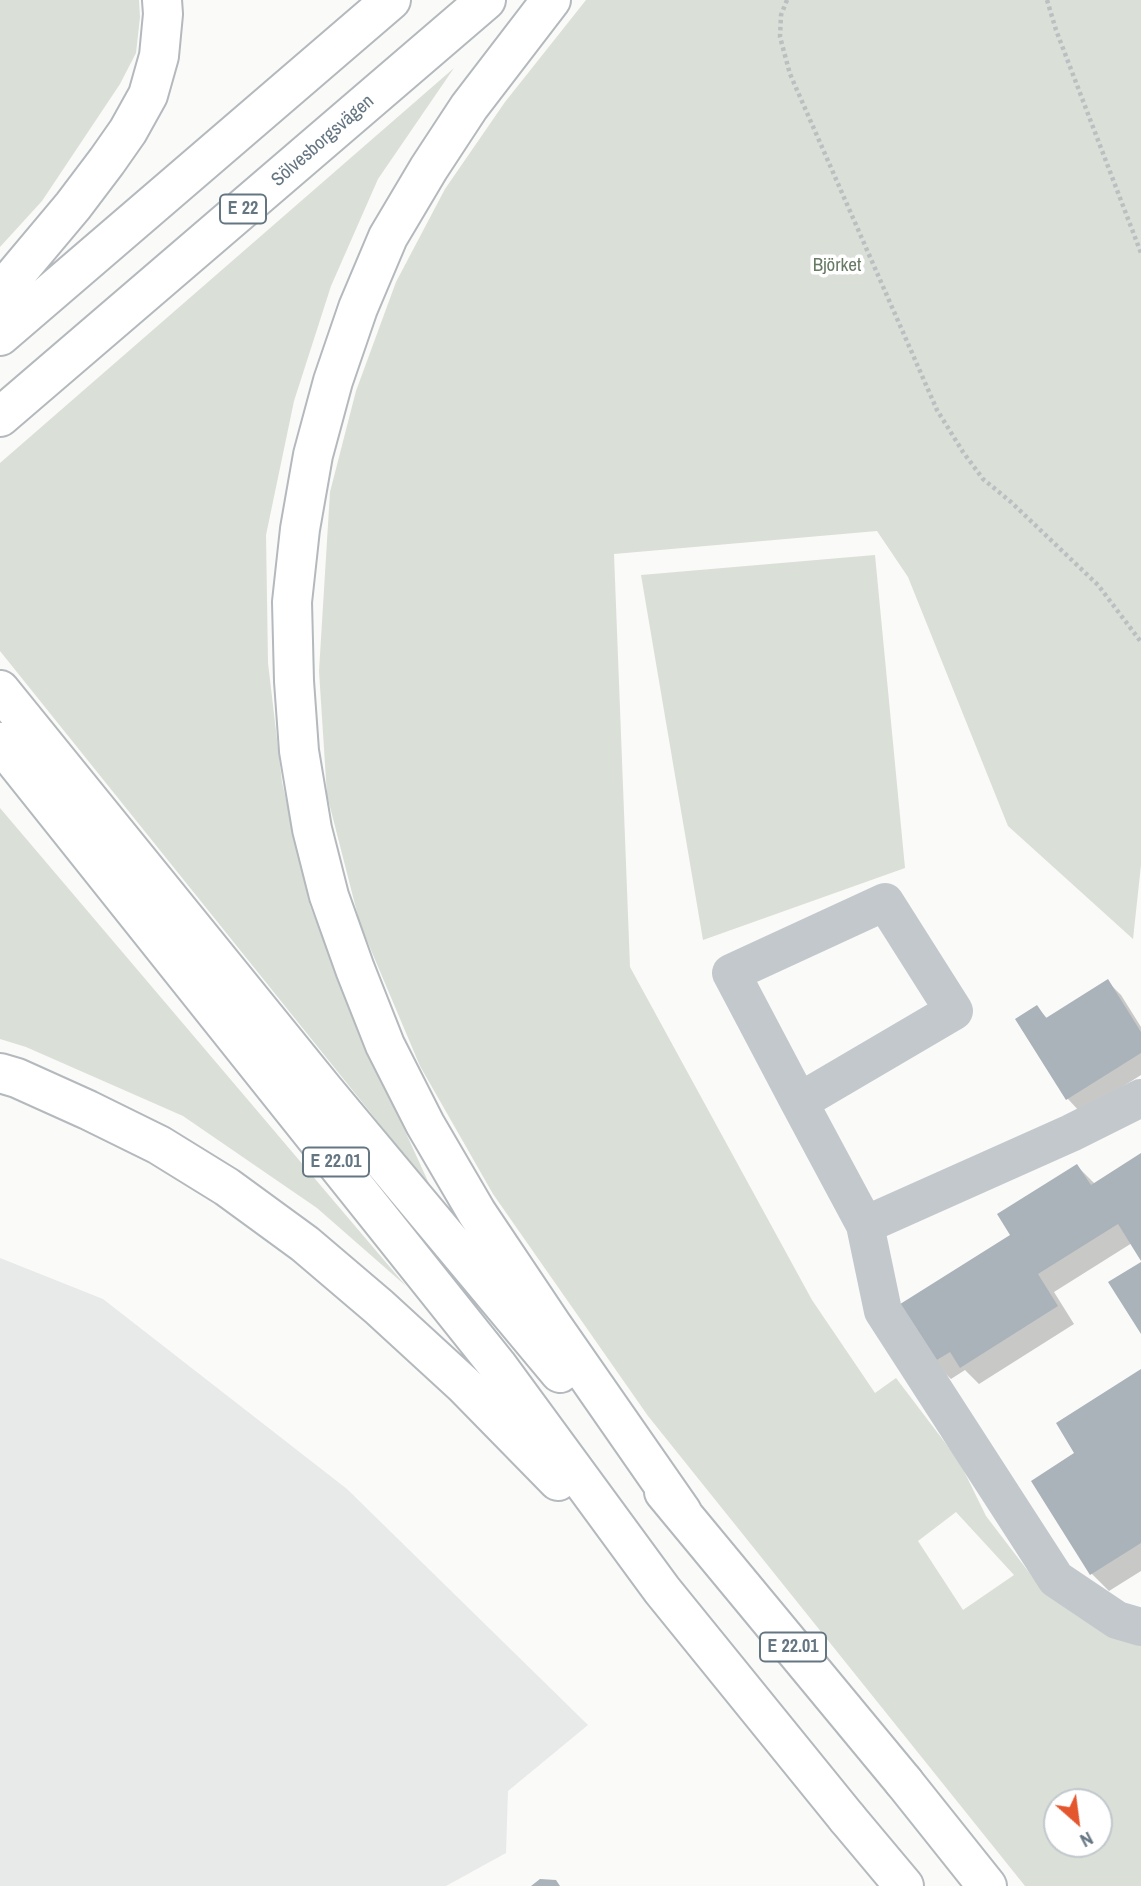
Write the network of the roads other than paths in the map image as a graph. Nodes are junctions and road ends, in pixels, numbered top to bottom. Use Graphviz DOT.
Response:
graph roads {
  1 [pos="162,0"];
  2 [pos="391,0"];
  3 [pos="486,0"];
  4 [pos="551,0"];
  5 [pos="0,293"];
  6 [pos="0,336"];
  7 [pos="0,417"];
  8 [pos="0,690"];
  9 [pos="0,742"];
  10 [pos="0,1073"];
  11 [pos="1141,1098"];
  12 [pos="799,1102"];
  13 [pos="865,1225"];
  14 [pos="682,1511"];
  15 [pos="662,1590"];
  16 [pos="1141,1627"];
  17 [pos="904,1886"];
  18 [pos="987,1886"];
  1 -- 5 [label="main road"];
  2 -- 6 [label="main road"];
  3 -- 7 [label="main road, Sölvesborgsvägen / E 22"];
  4 -- 14 [label="main road"];
  8 -- 14 [label="main road, E 22.01"];
  9 -- 15 [label="main road, E 22.01"];
  10 -- 15 [label="main road"];
  11 -- 13 [label="lane"];
  12 -- 12 [label="lane"];
  12 -- 13 [label="lane"];
  13 -- 16 [label="lane"];
  14 -- 18 [label="main road, E 22.01"];
  15 -- 17 [label="main road, E 22.01"];
}
